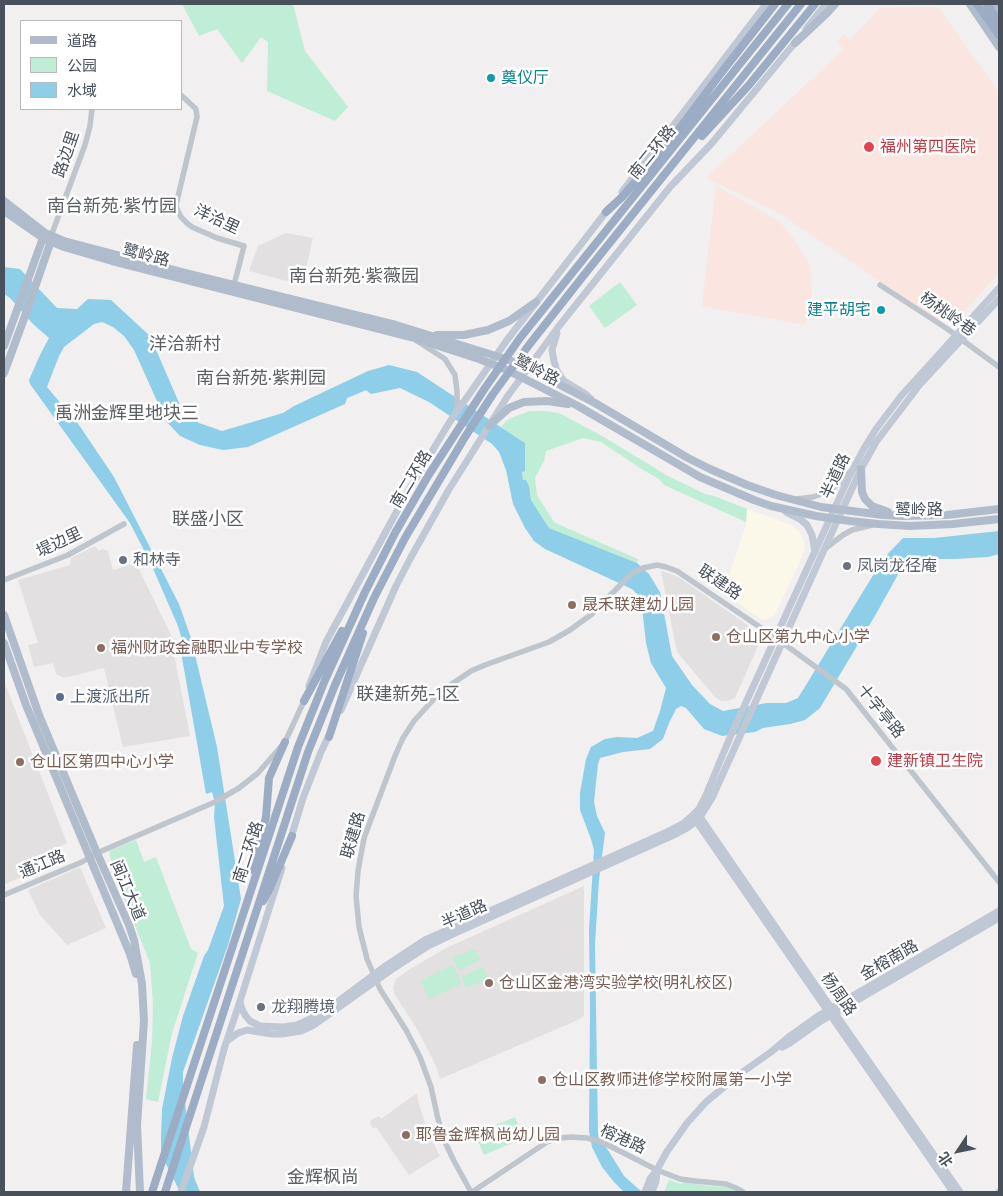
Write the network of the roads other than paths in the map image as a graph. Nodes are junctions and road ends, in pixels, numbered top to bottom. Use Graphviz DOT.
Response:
graph roads {
  1 [pos="766,4"];
  2 [pos="775,4"];
  3 [pos="788,4"];
  4 [pos="801,4"];
  5 [pos="815,4"];
  6 [pos="826,4"];
  7 [pos="835,4"];
  8 [pos="969,4"];
  9 [pos="977,4"];
  10 [pos="987,4"];
  11 [pos="995,4"];
  12 [pos="999,10"];
  13 [pos="999,23"];
  14 [pos="999,35"];
  15 [pos="796,43"];
  16 [pos="999,47"];
  17 [pos="182,96"];
  18 [pos="92,110"];
  19 [pos="665,148"];
  20 [pos="663,178"];
  21 [pos="645,182"];
  22 [pos="4,201"];
  23 [pos="4,211"];
  24 [pos="606,212"];
  25 [pos="48,237"];
  26 [pos="234,285"];
  27 [pos="880,285"];
  28 [pos="999,288"];
  29 [pos="999,299"];
  30 [pos="536,302"];
  31 [pos="559,326"];
  32 [pos="430,335"];
  33 [pos="410,337"];
  34 [pos="958,337"];
  35 [pos="4,346"];
  36 [pos="496,356"];
  37 [pos="490,363"];
  38 [pos="999,367"];
  39 [pos="527,368"];
  40 [pos="4,373"];
  41 [pos="521,378"];
  42 [pos="594,403"];
  43 [pos="578,406"];
  44 [pos="457,411"];
  45 [pos="489,426"];
  46 [pos="857,468"];
  47 [pos="793,500"];
  48 [pos="771,506"];
  49 [pos="999,509"];
  50 [pos="839,510"];
  51 [pos="902,516"];
  52 [pos="834,519"];
  53 [pos="999,519"];
  54 [pos="124,524"];
  55 [pos="878,524"];
  56 [pos="824,550"];
  57 [pos="815,553"];
  58 [pos="4,580"];
  59 [pos="365,592"];
  60 [pos="374,598"];
  61 [pos="4,615"];
  62 [pos="776,638"];
  63 [pos="782,642"];
  64 [pos="4,643"];
  65 [pos="304,701"];
  66 [pos="329,737"];
  67 [pos="285,742"];
  68 [pos="709,797"];
  69 [pos="696,816"];
  70 [pos="292,836"];
  71 [pos="97,853"];
  72 [pos="90,858"];
  73 [pos="999,882"];
  74 [pos="4,895"];
  75 [pos="999,911"];
  76 [pos="243,913"];
  77 [pos="254,918"];
  78 [pos="999,918"];
  79 [pos="375,978"];
  80 [pos="240,1001"];
  81 [pos="831,1012"];
  82 [pos="226,1042"];
  83 [pos="657,1170"];
  84 [pos="126,1192"];
  85 [pos="140,1192"];
  86 [pos="152,1192"];
  87 [pos="165,1192"];
  88 [pos="181,1192"];
  89 [pos="472,1192"];
  90 [pos="645,1192"];
  91 [pos="652,1192"];
  92 [pos="743,1192"];
  93 [pos="953,1192"];
  94 [pos="960,1192"];
  1 -- 24 [label="main road"];
  2 -- 19 [label="highway"];
  3 -- 21 [label="highway, 南二环路"];
  4 -- 20 [label="highway, 南二环路"];
  5 -- 20 [label="highway"];
  6 -- 15 [label="main road"];
  7 -- 15 [label="main road"];
  8 -- 16 [label="main road"];
  9 -- 14 [label="highway"];
  10 -- 13 [label="highway"];
  11 -- 12 [label="main road"];
  15 -- 31 [label="main road"];
  17 -- 26 [label="street, 洋洽里"];
  18 -- 25 [label="street, 路边里"];
  19 -- 21 [label="highway"];
  19 -- 24 [label="highway"];
  20 -- 60 [label="highway, 南二环路"];
  21 -- 59 [label="highway, 南二环路"];
  22 -- 25 [label="main road"];
  23 -- 25 [label="main road"];
  24 -- 30 [label="main road"];
  25 -- 26 [label="main road, 鹭岭路"];
  25 -- 33 [label="main road, 鹭岭路"];
  25 -- 35 [label="main road"];
  25 -- 40 [label="main road"];
  26 -- 32 [label="main road, 鹭岭路"];
  27 -- 34 [label="street, 杨桃岭巷"];
  28 -- 34 [label="main road, 半道路"];
  29 -- 34 [label="main road, 半道路"];
  30 -- 32 [label="main road"];
  30 -- 36 [label="main road"];
  31 -- 39 [label="main road"];
  31 -- 42 [label="main road"];
  32 -- 36 [label="main road, 鹭岭路"];
  33 -- 37 [label="main road, 鹭岭路"];
  33 -- 44 [label="street"];
  34 -- 38 [label="street, 杨桃岭巷"];
  34 -- 46 [label="main road, 半道路"];
  36 -- 37 [label="main road"];
  36 -- 39 [label="main road, 鹭岭路"];
  37 -- 41 [label="main road, 鹭岭路"];
  37 -- 44 [label="main road"];
  39 -- 41 [label="main road"];
  39 -- 42 [label="main road, 鹭岭路"];
  41 -- 43 [label="main road, 鹭岭路"];
  41 -- 45 [label="main road"];
  42 -- 47 [label="main road, 鹭岭路"];
  43 -- 45 [label="main road"];
  43 -- 48 [label="main road, 鹭岭路"];
  44 -- 65 [label="main road"];
  45 -- 66 [label="main road"];
  46 -- 47 [label="street"];
  46 -- 50 [label="main road, 半道路"];
  46 -- 51 [label="main road"];
  47 -- 50 [label="main road, 鹭岭路"];
  48 -- 52 [label="main road, 鹭岭路"];
  48 -- 57 [label="main road"];
  49 -- 51 [label="main road, 鹭岭路"];
  50 -- 51 [label="main road, 鹭岭路"];
  50 -- 52 [label="main road, 半道路"];
  52 -- 55 [label="main road, 鹭岭路"];
  52 -- 56 [label="main road, 半道路"];
  52 -- 57 [label="main road, 半道路"];
  53 -- 55 [label="main road, 鹭岭路"];
  54 -- 58 [label="street, 堤边里"];
  55 -- 56 [label="street"];
  56 -- 63 [label="main road, 半道路"];
  57 -- 62 [label="main road, 半道路"];
  59 -- 65 [label="highway"];
  59 -- 76 [label="highway, 南二环路"];
  60 -- 66 [label="highway"];
  60 -- 77 [label="highway, 南二环路"];
  61 -- 71 [label="main road, 闽江大道"];
  62 -- 63 [label="street, 联建路"];
  62 -- 68 [label="main road, 半道路"];
  62 -- 79 [label="street, 联建路"];
  63 -- 68 [label="main road, 半道路"];
  63 -- 73 [label="street, 十字亭路"];
  64 -- 72 [label="main road, 闽江大道"];
  65 -- 67 [label="street, 通江路"];
  66 -- 70 [label="main road"];
  67 -- 71 [label="street, 通江路"];
  67 -- 76 [label="highway"];
  68 -- 69 [label="main road, 半道路"];
  69 -- 79 [label="main road, 半道路"];
  69 -- 81 [label="main road, 杨周路"];
  70 -- 77 [label="highway"];
  70 -- 80 [label="main road"];
  71 -- 72 [label="street, 通江路"];
  71 -- 85 [label="main road, 闽江大道"];
  72 -- 74 [label="street, 通江路"];
  72 -- 84 [label="main road, 闽江大道"];
  75 -- 81 [label="main road, 金榕南路"];
  76 -- 86 [label="highway, 南二环路"];
  77 -- 87 [label="highway, 南二环路"];
  78 -- 81 [label="main road, 金榕南路"];
  79 -- 80 [label="main road, 半道路"];
  79 -- 82 [label="main road, 半道路"];
  79 -- 89 [label="street, 联建路"];
  80 -- 82 [label="main road"];
  81 -- 83 [label="main road, 金榕南路"];
  81 -- 93 [label="main road, 杨周路"];
  81 -- 94 [label="main road, 杨周路"];
  82 -- 88 [label="main road"];
  83 -- 89 [label="street, 榕港路"];
  83 -- 90 [label="main road, 金榕南路"];
  83 -- 91 [label="main road"];
  83 -- 92 [label="street, 榕港路"];
}
